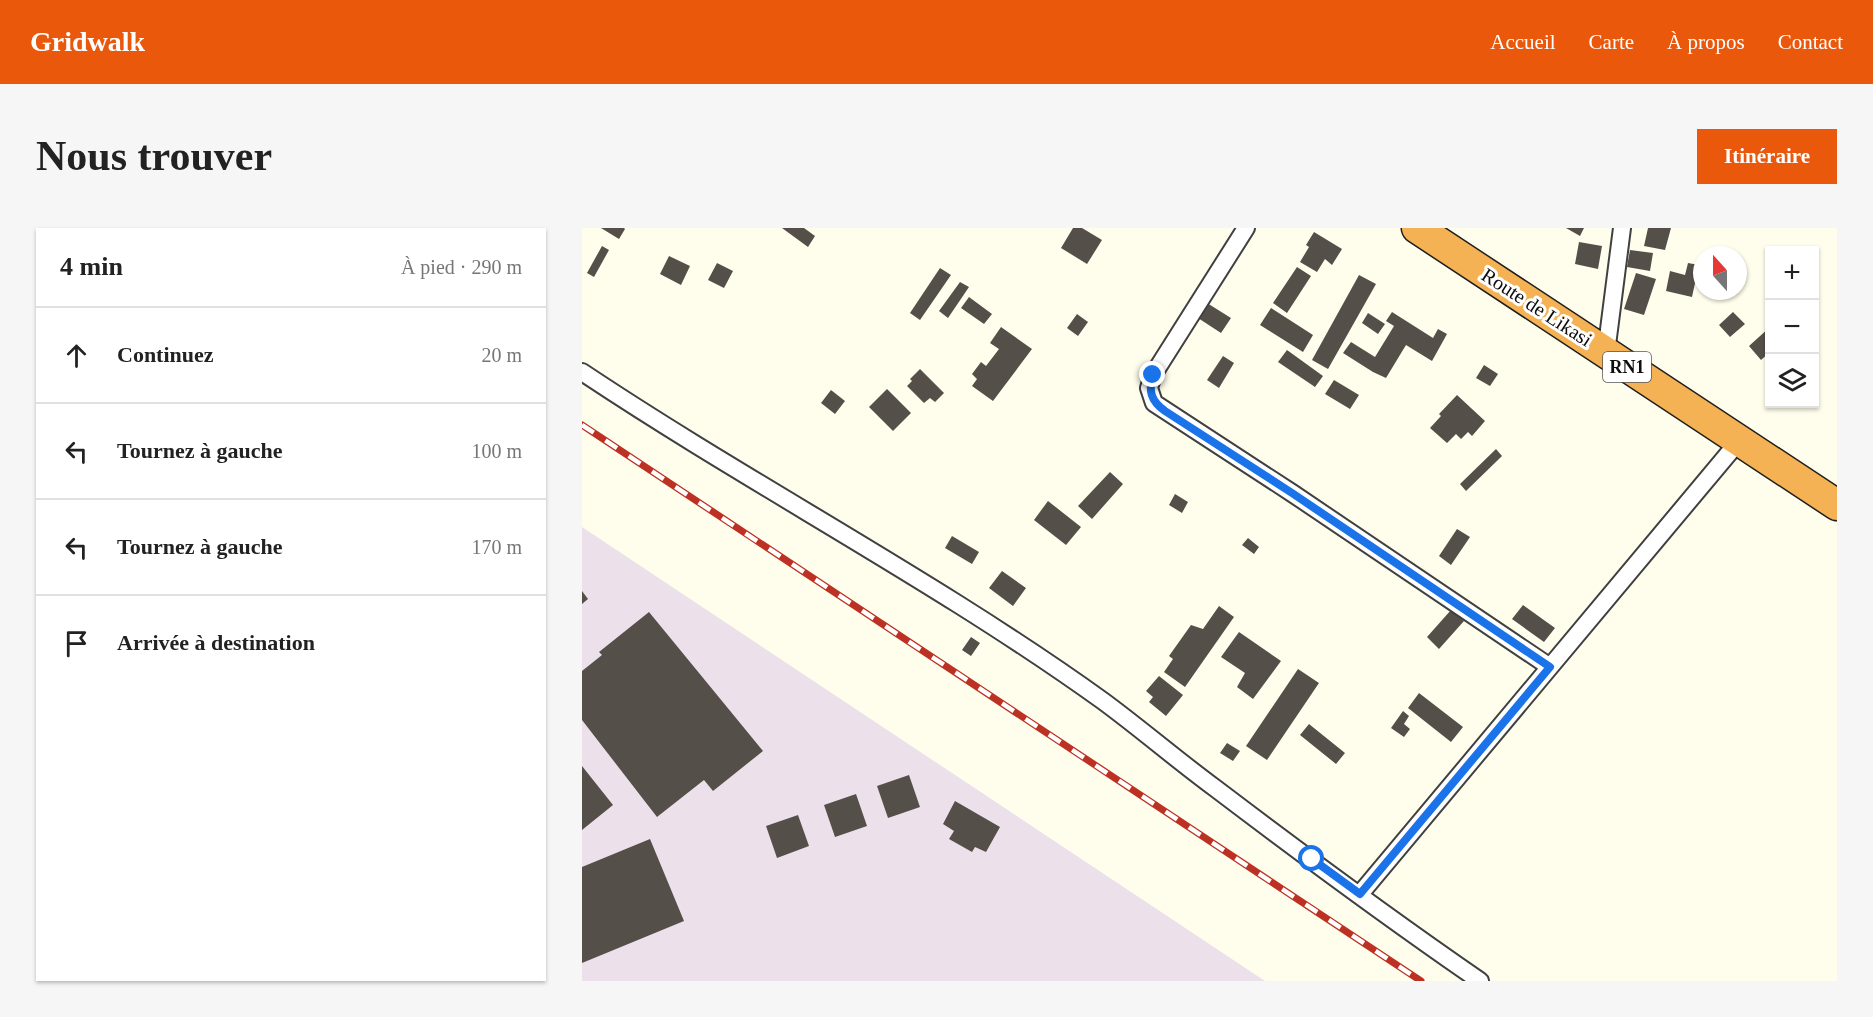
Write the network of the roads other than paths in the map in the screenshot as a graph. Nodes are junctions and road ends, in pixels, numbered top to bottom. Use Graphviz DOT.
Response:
graph roads {
  1 [pos="1246,228"];
  2 [pos="1417,228"];
  3 [pos="1622,228"];
  4 [pos="1606,353"];
  5 [pos="582,372"];
  6 [pos="1739,441"];
  7 [pos="1837,505"];
  8 [pos="1550,667"];
  9 [pos="1360,894"];
  10 [pos="1480,981"];
  1 -- 8 [label="street"];
  2 -- 4 [label="highway, Route de Likasi / RN1"];
  3 -- 4 [label="street"];
  4 -- 6 [label="highway, Route de Likasi / RN1"];
  5 -- 9 [label="street"];
  6 -- 7 [label="highway, Route de Likasi / RN1"];
  6 -- 8 [label="street"];
  8 -- 9 [label="street"];
  9 -- 10 [label="street"];
}
